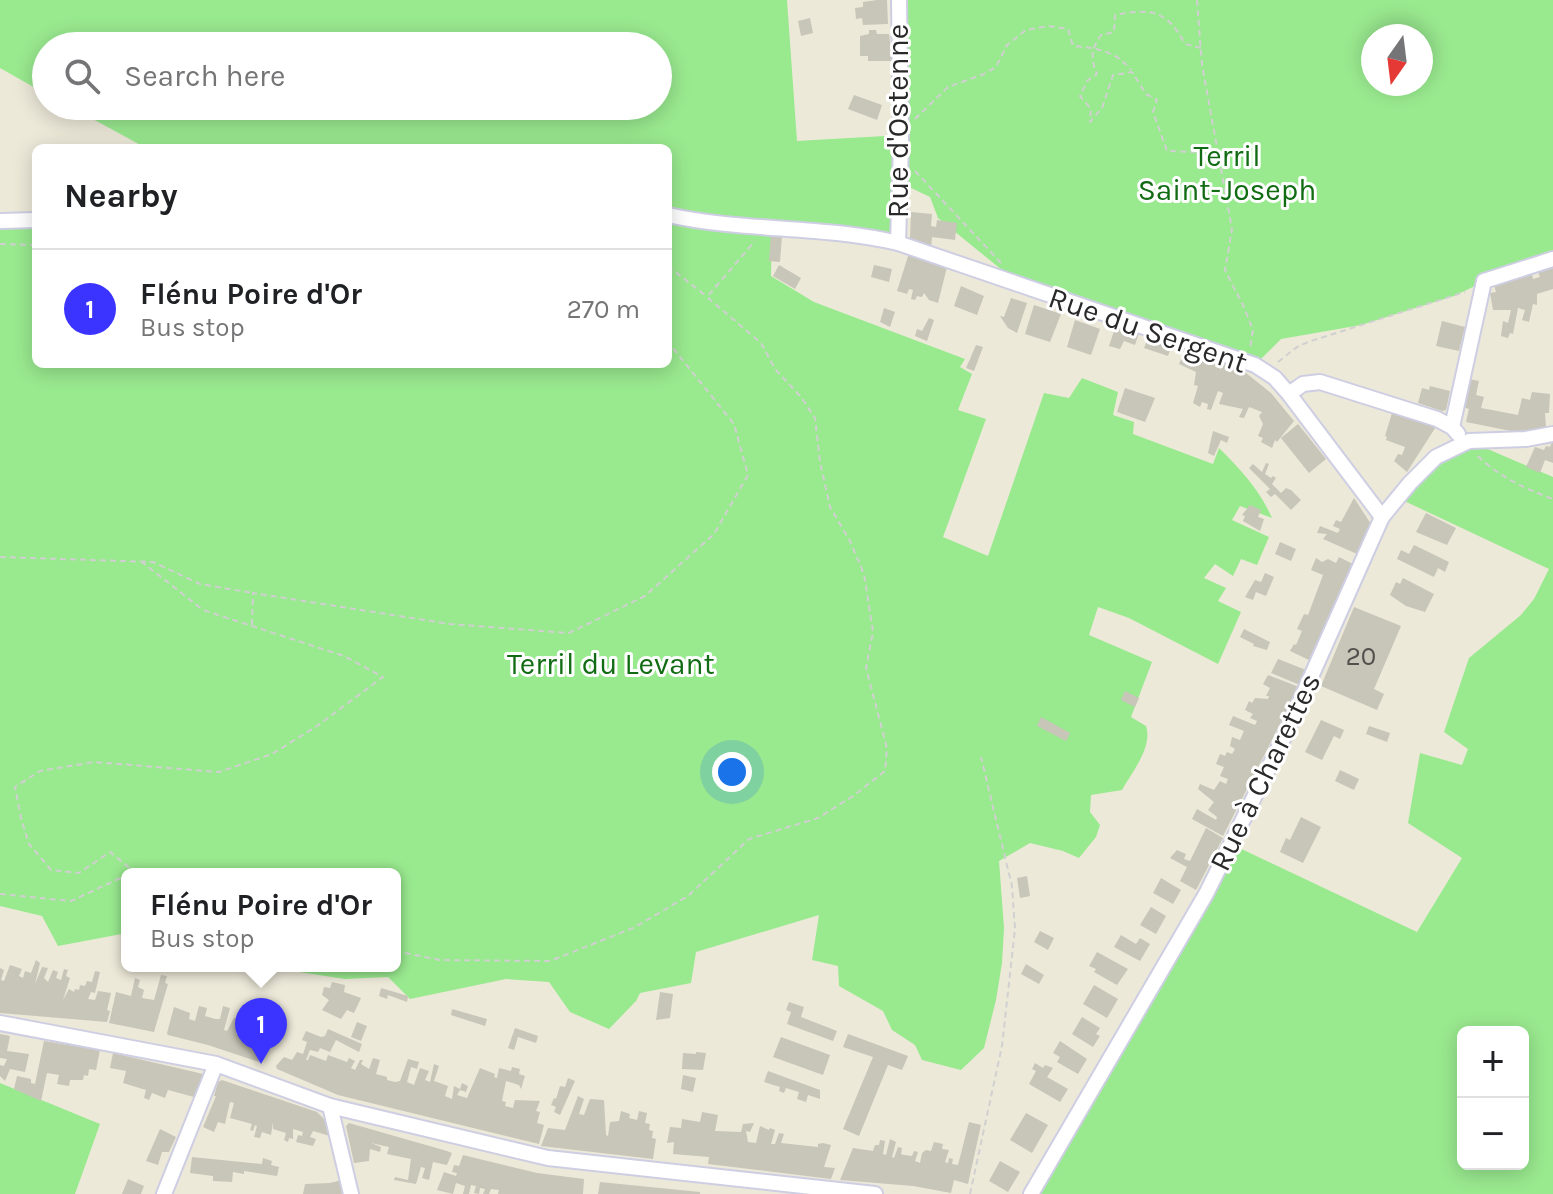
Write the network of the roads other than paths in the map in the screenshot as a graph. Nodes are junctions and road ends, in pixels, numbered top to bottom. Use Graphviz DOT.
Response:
graph roads {
  1 [pos="899,0"];
  2 [pos="672,216"];
  3 [pos="32,220"];
  4 [pos="0,221"];
  5 [pos="898,243"];
  6 [pos="1553,259"];
  7 [pos="1289,394"];
  8 [pos="1452,427"];
  9 [pos="1553,434"];
  10 [pos="1475,441"];
  11 [pos="1382,517"];
  12 [pos="0,1023"];
  13 [pos="216,1064"];
  14 [pos="330,1106"];
  15 [pos="164,1194"];
  16 [pos="351,1194"];
  17 [pos="875,1194"];
  18 [pos="1031,1194"];
  1 -- 5 [label="street, Rue d'Ostenne"];
  2 -- 5 [label="street, Rue du Sergent"];
  3 -- 4 [label="street"];
  5 -- 7 [label="street, Rue du Sergent"];
  6 -- 8 [label="street"];
  7 -- 8 [label="street"];
  7 -- 11 [label="street, Rue du Sergent"];
  8 -- 10 [label="street"];
  9 -- 10 [label="street, Rue à Charettes"];
  10 -- 11 [label="street, Rue à Charettes"];
  11 -- 18 [label="street, Rue à Charettes"];
  12 -- 13 [label="street"];
  13 -- 14 [label="street"];
  13 -- 15 [label="street"];
  14 -- 16 [label="street"];
  14 -- 17 [label="street"];
}
